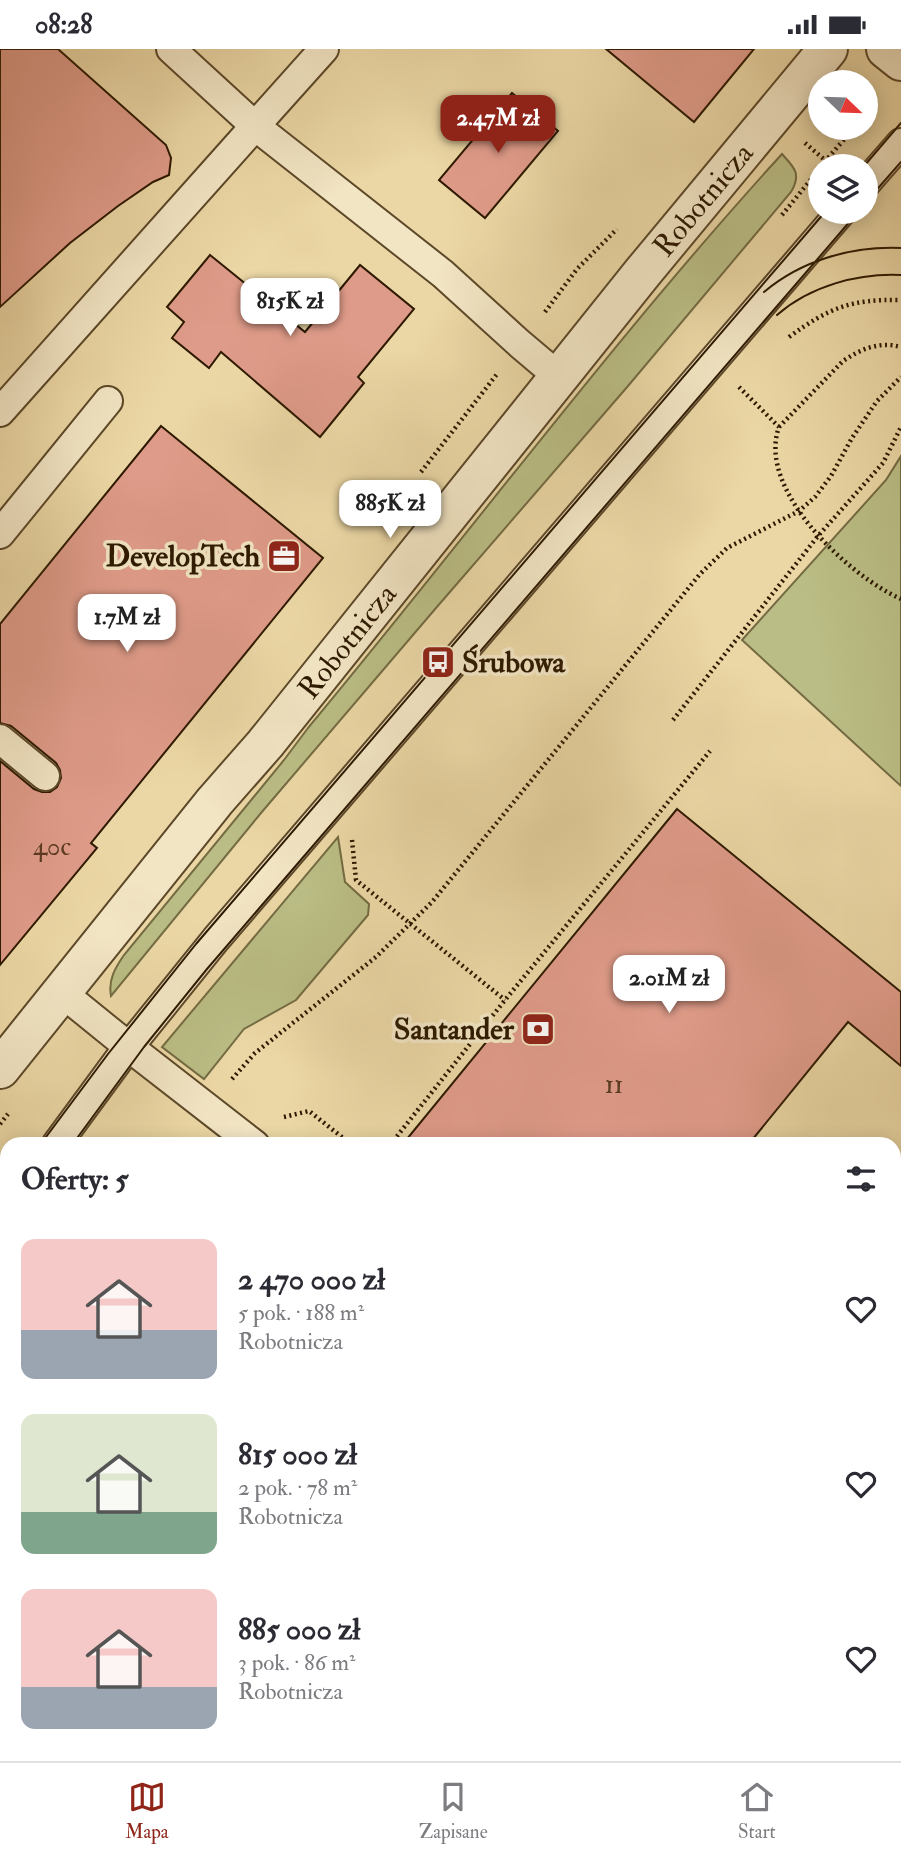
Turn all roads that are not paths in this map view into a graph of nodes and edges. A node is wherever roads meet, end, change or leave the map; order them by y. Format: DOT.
graph roads {
  1 [pos="171,49"];
  2 [pos="324,49"];
  3 [pos="828,49"];
  4 [pos="886,49"];
  5 [pos="901,61"];
  6 [pos="255,126"];
  7 [pos="901,143"];
  8 [pos="878,169"];
  9 [pos="831,224"];
  10 [pos="559,377"];
  11 [pos="108,401"];
  12 [pos="0,412"];
  13 [pos="0,534"];
  14 [pos="0,739"];
  15 [pos="45,776"];
  16 [pos="61,992"];
  17 [pos="129,1047"];
  18 [pos="0,1069"];
  19 [pos="62,1137"];
  20 [pos="245,1137"];
  1 -- 6 [label="lane"];
  2 -- 6 [label="lane"];
  3 -- 10 [label="street, Robotnicza"];
  4 -- 5 [label="street"];
  6 -- 10 [label="lane"];
  6 -- 12 [label="lane"];
  7 -- 8 [label="lane"];
  9 -- 17 [label="lane"];
  10 -- 16 [label="street, Robotnicza"];
  11 -- 13 [label="lane"];
  14 -- 15 [label="lane"];
  16 -- 17 [label="lane"];
  16 -- 18 [label="street, Robotnicza"];
  17 -- 19 [label="lane"];
  17 -- 20 [label="lane"];
}
